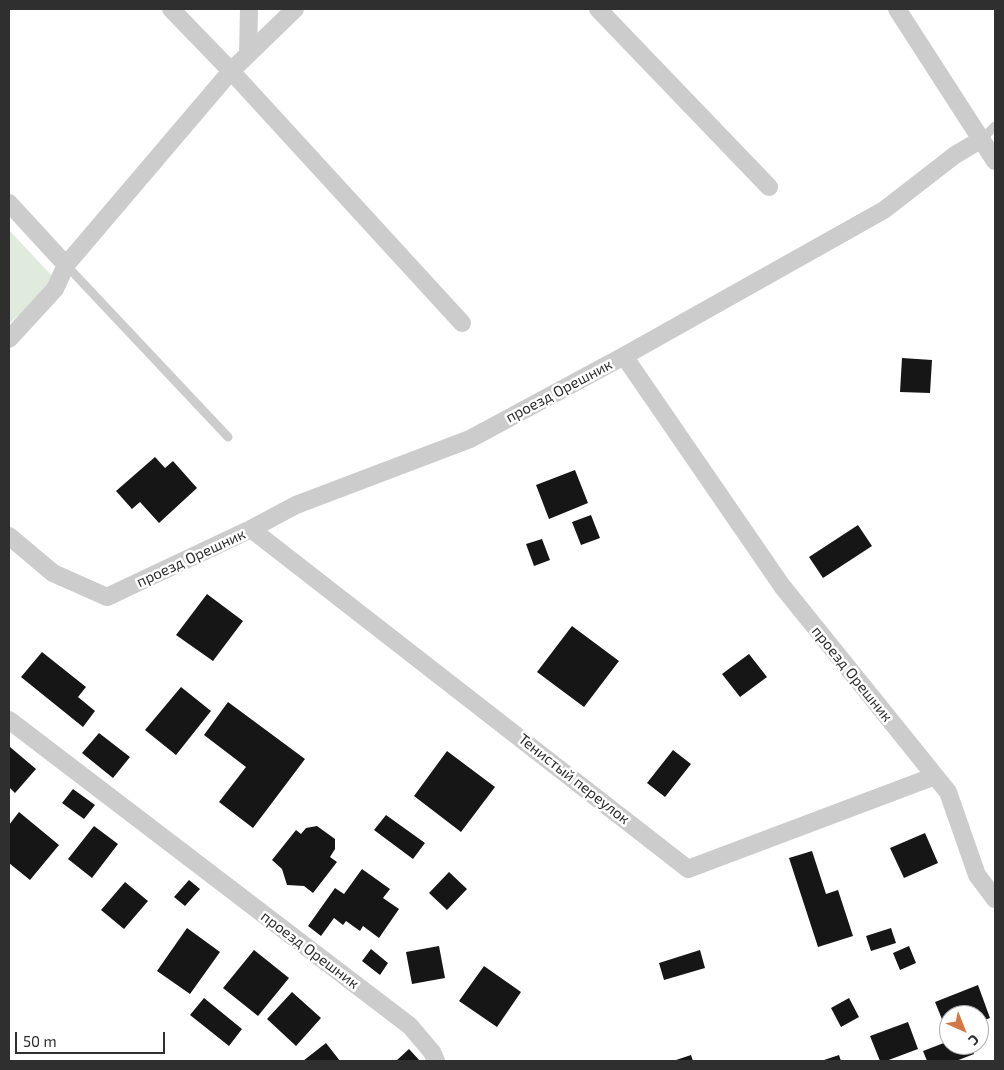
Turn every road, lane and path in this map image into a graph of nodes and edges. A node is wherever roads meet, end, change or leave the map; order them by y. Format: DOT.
graph roads {
  1 [pos="171,9"];
  2 [pos="249,9"];
  3 [pos="295,9"];
  4 [pos="598,9"];
  5 [pos="897,9"];
  6 [pos="248,54"];
  7 [pos="231,71"];
  8 [pos="995,126"];
  9 [pos="982,139"];
  10 [pos="995,161"];
  11 [pos="769,187"];
  12 [pos="9,203"];
  13 [pos="66,265"];
  14 [pos="462,323"];
  15 [pos="9,339"];
  16 [pos="624,356"];
  17 [pos="228,436"];
  18 [pos="250,529"];
  19 [pos="9,536"];
  20 [pos="9,720"];
  21 [pos="935,776"];
  22 [pos="995,898"];
  23 [pos="436,1061"];
  1 -- 7 [label="street"];
  2 -- 6 [label="street"];
  3 -- 6 [label="street"];
  4 -- 11 [label="street"];
  5 -- 9 [label="street"];
  6 -- 7 [label="street"];
  7 -- 13 [label="street"];
  7 -- 14 [label="street"];
  8 -- 9 [label="lane"];
  9 -- 10 [label="street"];
  9 -- 16 [label="street"];
  12 -- 13 [label="street"];
  13 -- 15 [label="street"];
  13 -- 17 [label="lane"];
  16 -- 18 [label="street, проезд Орешник"];
  16 -- 21 [label="street, проезд Орешник"];
  18 -- 19 [label="street, проезд Орешник"];
  18 -- 21 [label="street, Тенистый переулок"];
  20 -- 23 [label="street, проезд Орешник"];
  21 -- 22 [label="street, проезд Орешник"];
}
